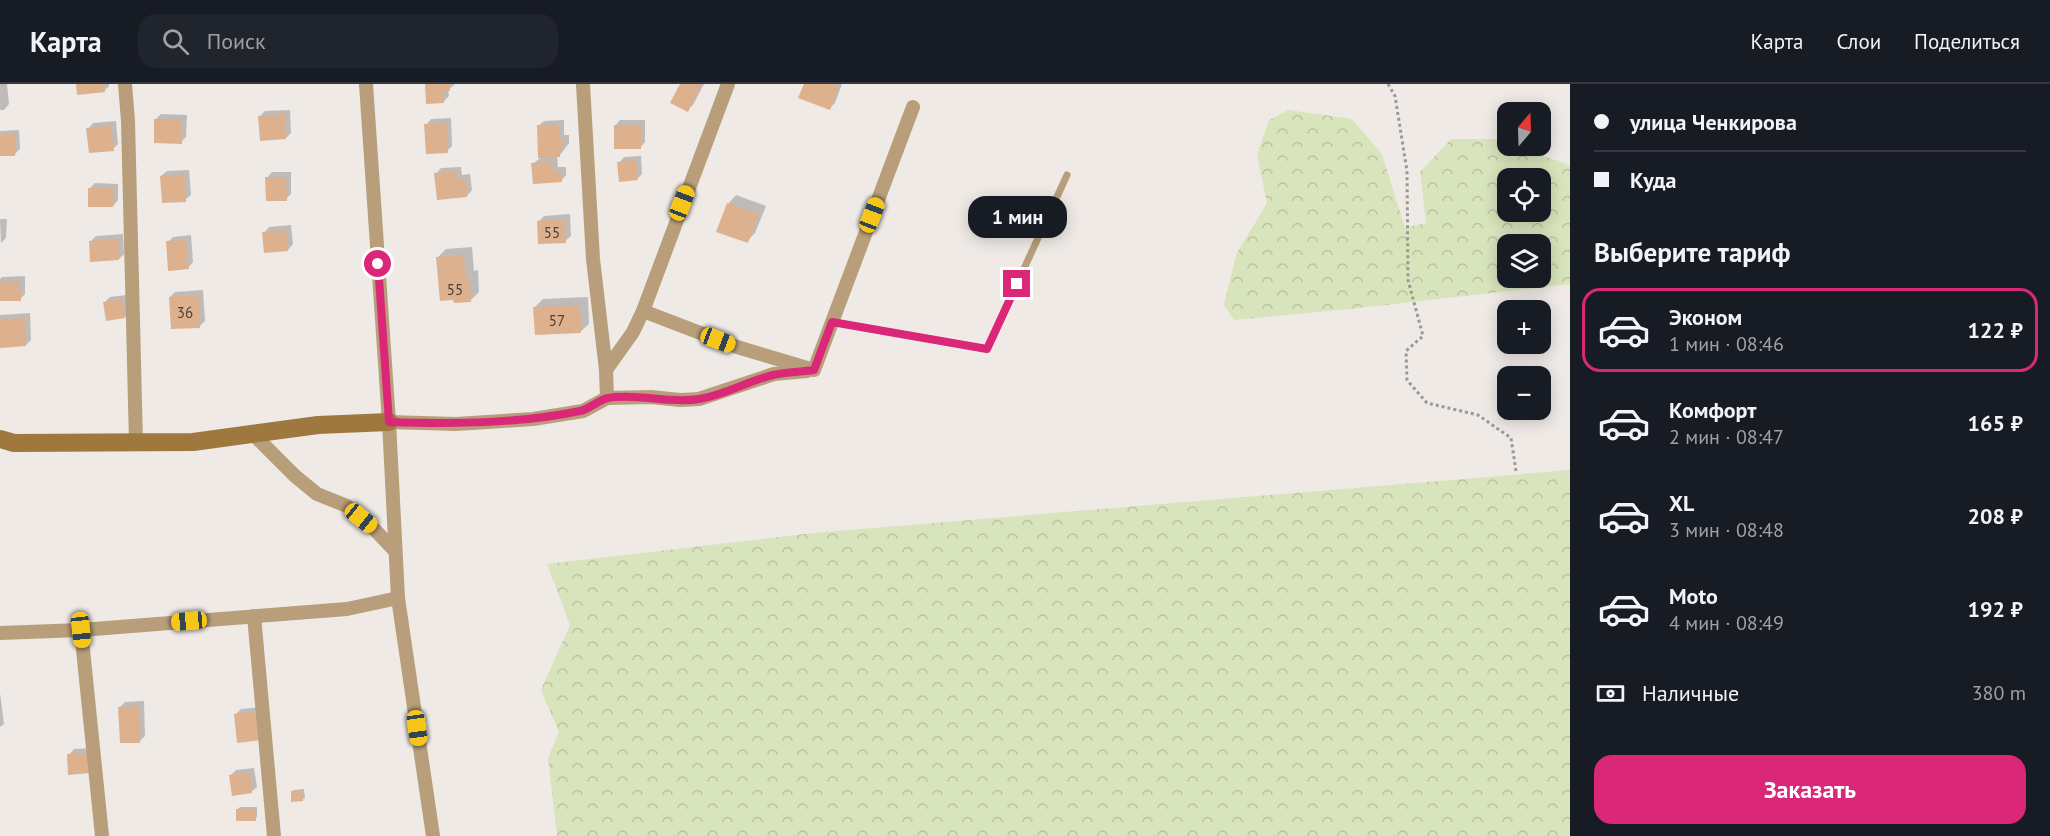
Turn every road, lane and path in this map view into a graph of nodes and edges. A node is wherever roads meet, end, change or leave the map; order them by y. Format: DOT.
graph roads {
  1 [pos="125,84"];
  2 [pos="366,84"];
  3 [pos="583,84"];
  4 [pos="728,84"];
  5 [pos="1388,84"];
  6 [pos="913,107"];
  7 [pos="1067,175"];
  8 [pos="643,311"];
  9 [pos="832,322"];
  10 [pos="606,370"];
  11 [pos="814,370"];
  12 [pos="607,398"];
  13 [pos="389,422"];
  14 [pos="253,434"];
  15 [pos="0,440"];
  16 [pos="136,442"];
  17 [pos="1516,471"];
  18 [pos="395,551"];
  19 [pos="398,598"];
  20 [pos="254,616"];
  21 [pos="81,630"];
  22 [pos="0,633"];
  23 [pos="102,836"];
  24 [pos="274,836"];
  25 [pos="433,836"];
  1 -- 16 [label="street"];
  2 -- 13 [label="street"];
  3 -- 10 [label="street"];
  4 -- 8 [label="street"];
  5 -- 17 [label="path"];
  6 -- 9 [label="street"];
  7 -- 9 [label="lane"];
  8 -- 10 [label="street"];
  8 -- 11 [label="street"];
  9 -- 11 [label="street"];
  10 -- 12 [label="street"];
  11 -- 12 [label="street"];
  12 -- 13 [label="street"];
  13 -- 14 [label="street"];
  13 -- 18 [label="street"];
  14 -- 16 [label="street"];
  14 -- 18 [label="street"];
  15 -- 16 [label="street"];
  18 -- 19 [label="street"];
  19 -- 20 [label="street"];
  19 -- 25 [label="street"];
  20 -- 21 [label="street"];
  20 -- 24 [label="street"];
  21 -- 22 [label="street"];
  21 -- 23 [label="street"];
}
